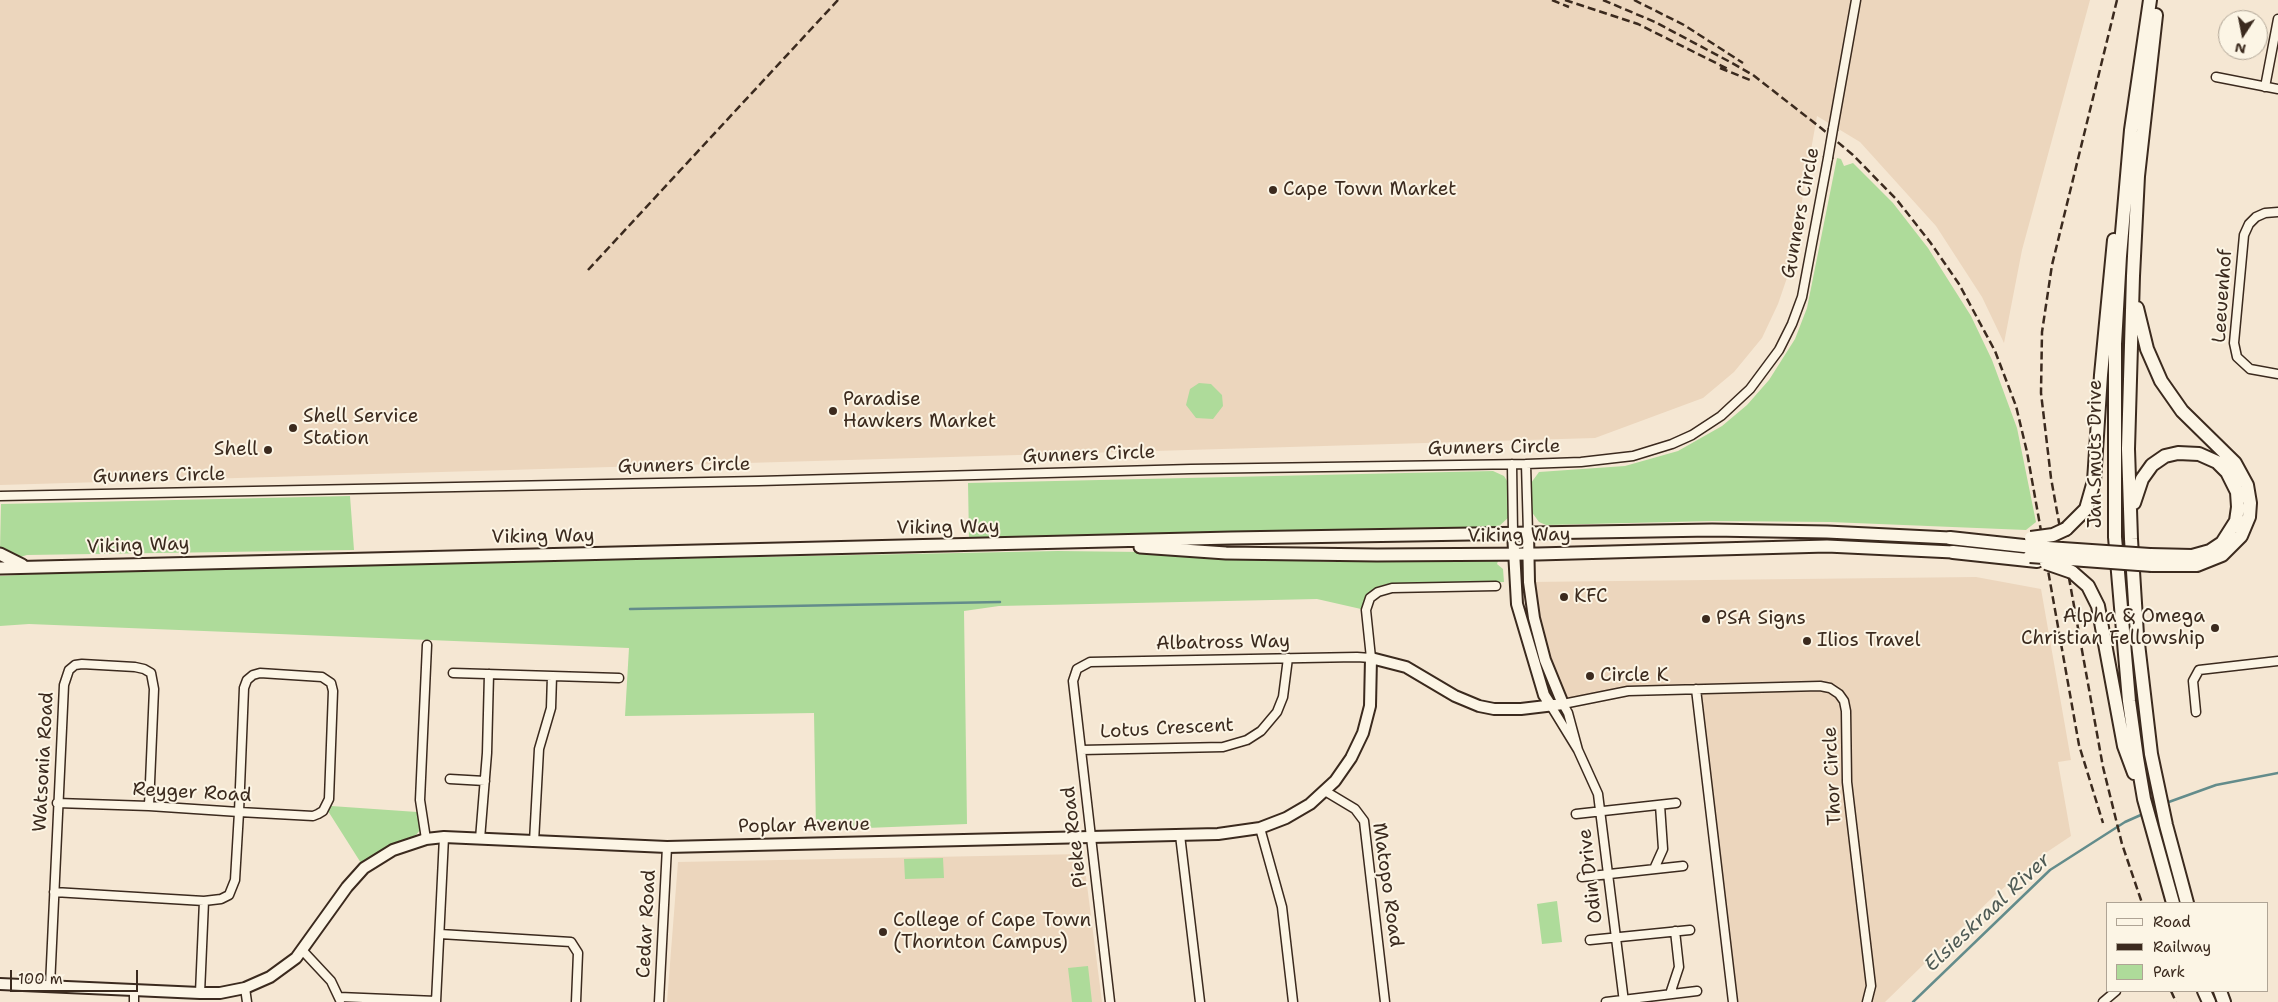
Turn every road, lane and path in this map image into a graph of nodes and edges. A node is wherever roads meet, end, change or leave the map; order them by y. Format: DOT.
graph roads {
  1 [pos="1856,0"];
  2 [pos="2150,0"];
  3 [pos="2157,0"];
  4 [pos="2278,19"];
  5 [pos="2216,77"];
  6 [pos="2265,87"];
  7 [pos="2278,89"];
  8 [pos="2126,178"];
  9 [pos="2278,212"];
  10 [pos="2133,276"];
  11 [pos="2278,374"];
  12 [pos="1512,464"];
  13 [pos="1526,464"];
  14 [pos="20,495"];
  15 [pos="0,496"];
  16 [pos="0,501"];
  17 [pos="1513,533"];
  18 [pos="1528,533"];
  19 [pos="1950,538"];
  20 [pos="2131,539"];
  21 [pos="1086,543"];
  22 [pos="2033,551"];
  23 [pos="1953,552"];
  24 [pos="0,554"];
  25 [pos="1513,554"];
  26 [pos="1528,554"];
  27 [pos="2151,560"];
  28 [pos="25,567"];
  29 [pos="0,568"];
  30 [pos="1496,586"];
  31 [pos="427,645"];
  32 [pos="1288,658"];
  33 [pos="1371,658"];
  34 [pos="2278,661"];
  35 [pos="1077,669"];
  36 [pos="453,673"];
  37 [pos="489,674"];
  38 [pos="552,676"];
  39 [pos="619,678"];
  40 [pos="1696,689"];
  41 [pos="1563,704"];
  42 [pos="1551,706"];
  43 [pos="2196,712"];
  44 [pos="1081,750"];
  45 [pos="1578,750"];
  46 [pos="450,779"];
  47 [pos="485,781"];
  48 [pos="1325,791"];
  49 [pos="2144,795"];
  50 [pos="58,803"];
  51 [pos="1676,803"];
  52 [pos="1660,805"];
  53 [pos="149,806"];
  54 [pos="239,812"];
  55 [pos="1602,812"];
  56 [pos="1576,814"];
  57 [pos="1260,828"];
  58 [pos="1180,835"];
  59 [pos="444,837"];
  60 [pos="1091,837"];
  61 [pos="426,839"];
  62 [pos="480,839"];
  63 [pos="534,842"];
  64 [pos="667,847"];
  65 [pos="1683,866"];
  66 [pos="1654,869"];
  67 [pos="1609,874"];
  68 [pos="1582,877"];
  69 [pos="54,892"];
  70 [pos="204,901"];
  71 [pos="2173,902"];
  72 [pos="2187,902"];
  73 [pos="1690,930"];
  74 [pos="1675,931"];
  75 [pos="440,934"];
  76 [pos="1616,938"];
  77 [pos="1590,940"];
  78 [pos="303,951"];
  79 [pos="0,984"];
  80 [pos="50,986"];
  81 [pos="245,988"];
  82 [pos="134,990"];
  83 [pos="1697,991"];
  84 [pos="2115,992"];
  85 [pos="200,994"];
  86 [pos="1670,994"];
  87 [pos="340,1000"];
  88 [pos="1624,1001"];
  89 [pos="134,1002"];
  90 [pos="247,1002"];
  91 [pos="436,1002"];
  92 [pos="576,1002"];
  93 [pos="659,1002"];
  94 [pos="1110,1002"];
  95 [pos="1200,1002"];
  96 [pos="1293,1002"];
  97 [pos="1385,1002"];
  98 [pos="1606,1002"];
  99 [pos="1733,1002"];
  100 [pos="1867,1002"];
  101 [pos="2103,1002"];
  1 -- 13 [label="street, Gunners Circle, bridge"];
  2 -- 8 [label="main road, Jan Smuts Drive"];
  3 -- 10 [label="main road, Jan Smuts Drive"];
  4 -- 6 [label="street"];
  5 -- 6 [label="street"];
  6 -- 7 [label="street"];
  8 -- 22 [label="main road, bridge"];
  8 -- 49 [label="main road, Jan Smuts Drive"];
  9 -- 11 [label="street, Leeuenhof"];
  10 -- 20 [label="main road, Jan Smuts Drive"];
  10 -- 27 [label="main road"];
  12 -- 13 [label="street, Gunners Circle"];
  12 -- 14 [label="street, Gunners Circle"];
  12 -- 17 [label="street, Odin Drive"];
  13 -- 18 [label="street, Odin Drive"];
  14 -- 15 [label="street, Gunners Circle"];
  14 -- 16 [label="street"];
  17 -- 18 [label="main road, Viking Way"];
  17 -- 21 [label="main road, Viking Way"];
  17 -- 25 [label="street, Odin Drive"];
  18 -- 19 [label="main road, Viking Way"];
  18 -- 26 [label="street, Odin Drive"];
  19 -- 22 [label="main road"];
  20 -- 27 [label="main road"];
  20 -- 72 [label="main road, Jan Smuts Drive"];
  21 -- 25 [label="main road, Viking Way"];
  21 -- 28 [label="main road, Viking Way"];
  22 -- 23 [label="main road"];
  22 -- 27 [label="main road, bridge"];
  22 -- 49 [label="main road, bridge"];
  23 -- 26 [label="main road, Viking Way"];
  24 -- 28 [label="main road"];
  25 -- 26 [label="main road, Viking Way"];
  25 -- 42 [label="street, Odin Drive"];
  26 -- 41 [label="street, Odin Drive"];
  28 -- 29 [label="main road, Viking Way"];
  30 -- 33 [label="street, Poplar Avenue"];
  31 -- 61 [label="street"];
  32 -- 33 [label="street, Albatross Way"];
  32 -- 35 [label="street, Albatross Way"];
  32 -- 44 [label="street, Lotus Crescent"];
  33 -- 42 [label="street"];
  33 -- 48 [label="street, Poplar Avenue"];
  34 -- 43 [label="street"];
  35 -- 44 [label="street, Pieke Road"];
  36 -- 37 [label="street"];
  37 -- 38 [label="street"];
  37 -- 47 [label="street"];
  38 -- 39 [label="street"];
  38 -- 63 [label="street"];
  40 -- 41 [label="street, Thor Circle"];
  40 -- 99 [label="street"];
  40 -- 100 [label="street, Thor Circle"];
  41 -- 42 [label="street"];
  41 -- 45 [label="street, Odin Drive"];
  42 -- 45 [label="street, Odin Drive"];
  44 -- 60 [label="street, Pieke Road"];
  45 -- 55 [label="street, Odin Drive"];
  46 -- 47 [label="street"];
  47 -- 62 [label="street"];
  48 -- 57 [label="street, Poplar Avenue"];
  48 -- 97 [label="street, Matopo Road"];
  49 -- 71 [label="main road, Jan Smuts Drive"];
  50 -- 53 [label="street, Reyger Road"];
  50 -- 53 [label="street, Watsonia Road"];
  50 -- 69 [label="street, Watsonia Road"];
  51 -- 52 [label="street"];
  52 -- 55 [label="street"];
  52 -- 66 [label="street"];
  53 -- 54 [label="street, Reyger Road"];
  54 -- 54 [label="street, Reyger Road"];
  54 -- 70 [label="street"];
  55 -- 56 [label="street"];
  55 -- 67 [label="street, Odin Drive"];
  57 -- 58 [label="street, Poplar Avenue"];
  57 -- 96 [label="street"];
  58 -- 60 [label="street, Poplar Avenue"];
  58 -- 95 [label="street"];
  59 -- 61 [label="street, Poplar Avenue"];
  59 -- 62 [label="street, Poplar Avenue"];
  59 -- 75 [label="street"];
  60 -- 64 [label="street, Poplar Avenue"];
  60 -- 94 [label="street, Pieke Road"];
  61 -- 78 [label="street, Poplar Avenue"];
  62 -- 63 [label="street, Poplar Avenue"];
  63 -- 64 [label="street, Poplar Avenue"];
  64 -- 93 [label="street, Cedar Road"];
  65 -- 66 [label="street"];
  66 -- 67 [label="street"];
  67 -- 68 [label="street"];
  67 -- 76 [label="street, Odin Drive"];
  69 -- 70 [label="street"];
  69 -- 80 [label="street, Watsonia Road"];
  70 -- 85 [label="street"];
  73 -- 74 [label="street"];
  74 -- 76 [label="street"];
  74 -- 86 [label="street"];
  75 -- 91 [label="street"];
  75 -- 92 [label="street"];
  76 -- 77 [label="street"];
  76 -- 88 [label="street, Odin Drive"];
  78 -- 81 [label="street, Poplar Avenue"];
  78 -- 87 [label="street"];
  79 -- 80 [label="street, Poplar Avenue"];
  80 -- 82 [label="street, Poplar Avenue"];
  81 -- 85 [label="street, Poplar Avenue"];
  81 -- 90 [label="street"];
  82 -- 85 [label="street, Poplar Avenue"];
  82 -- 89 [label="street"];
  83 -- 86 [label="street"];
  84 -- 101 [label="street"];
  86 -- 88 [label="street"];
  87 -- 91 [label="street"];
  88 -- 98 [label="street"];
}
